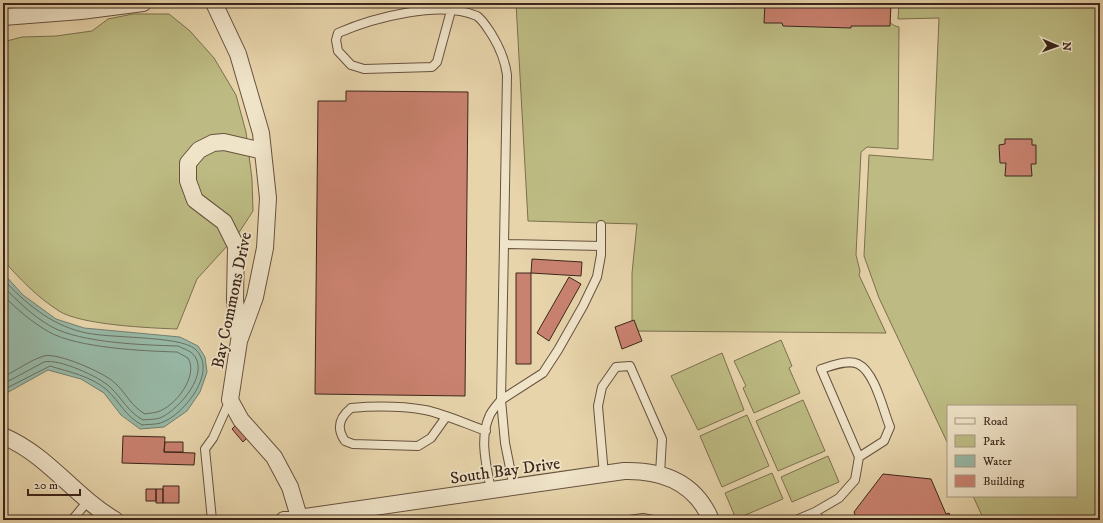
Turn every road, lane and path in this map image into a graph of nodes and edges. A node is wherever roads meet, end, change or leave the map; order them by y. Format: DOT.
graph roads {
  1 [pos="143,3"];
  2 [pos="214,3"];
  3 [pos="452,7"];
  4 [pos="3,17"];
  5 [pos="263,151"];
  6 [pos="601,225"];
  7 [pos="504,244"];
  8 [pos="601,246"];
  9 [pos="239,341"];
  10 [pos="230,400"];
  11 [pos="501,400"];
  12 [pos="446,417"];
  13 [pos="486,431"];
  14 [pos="3,436"];
  15 [pos="859,457"];
  16 [pos="660,474"];
  17 [pos="604,475"];
  18 [pos="514,488"];
  19 [pos="491,491"];
  20 [pos="88,501"];
  21 [pos="815,512"];
  22 [pos="294,519"];
  23 [pos="72,520"];
  24 [pos="116,520"];
  25 [pos="212,520"];
  26 [pos="629,520"];
  27 [pos="653,520"];
  28 [pos="711,520"];
  29 [pos="796,520"];
  30 [pos="820,520"];
  1 -- 4 [label="street"];
  2 -- 5 [label="street, Bay Commons Drive"];
  3 -- 3 [label="lane"];
  3 -- 7 [label="lane"];
  5 -- 9 [label="street, Bay Commons Drive"];
  5 -- 9 [label="street"];
  6 -- 8 [label="lane"];
  7 -- 8 [label="lane"];
  7 -- 11 [label="lane"];
  8 -- 11 [label="lane"];
  9 -- 10 [label="street, Bay Commons Drive"];
  10 -- 22 [label="street"];
  10 -- 25 [label="lane"];
  11 -- 13 [label="lane"];
  11 -- 18 [label="lane"];
  12 -- 12 [label="lane"];
  12 -- 13 [label="lane"];
  13 -- 19 [label="lane"];
  14 -- 20 [label="street"];
  15 -- 15 [label="lane"];
  15 -- 21 [label="lane"];
  16 -- 17 [label="street, South Bay Drive"];
  16 -- 17 [label="lane"];
  16 -- 28 [label="street, South Bay Drive"];
  17 -- 18 [label="street, South Bay Drive"];
  18 -- 19 [label="street, South Bay Drive"];
  19 -- 22 [label="street, South Bay Drive"];
  20 -- 23 [label="lane"];
  20 -- 24 [label="street"];
  21 -- 29 [label="lane"];
  21 -- 30 [label="lane"];
  26 -- 27 [label="lane"];
}
